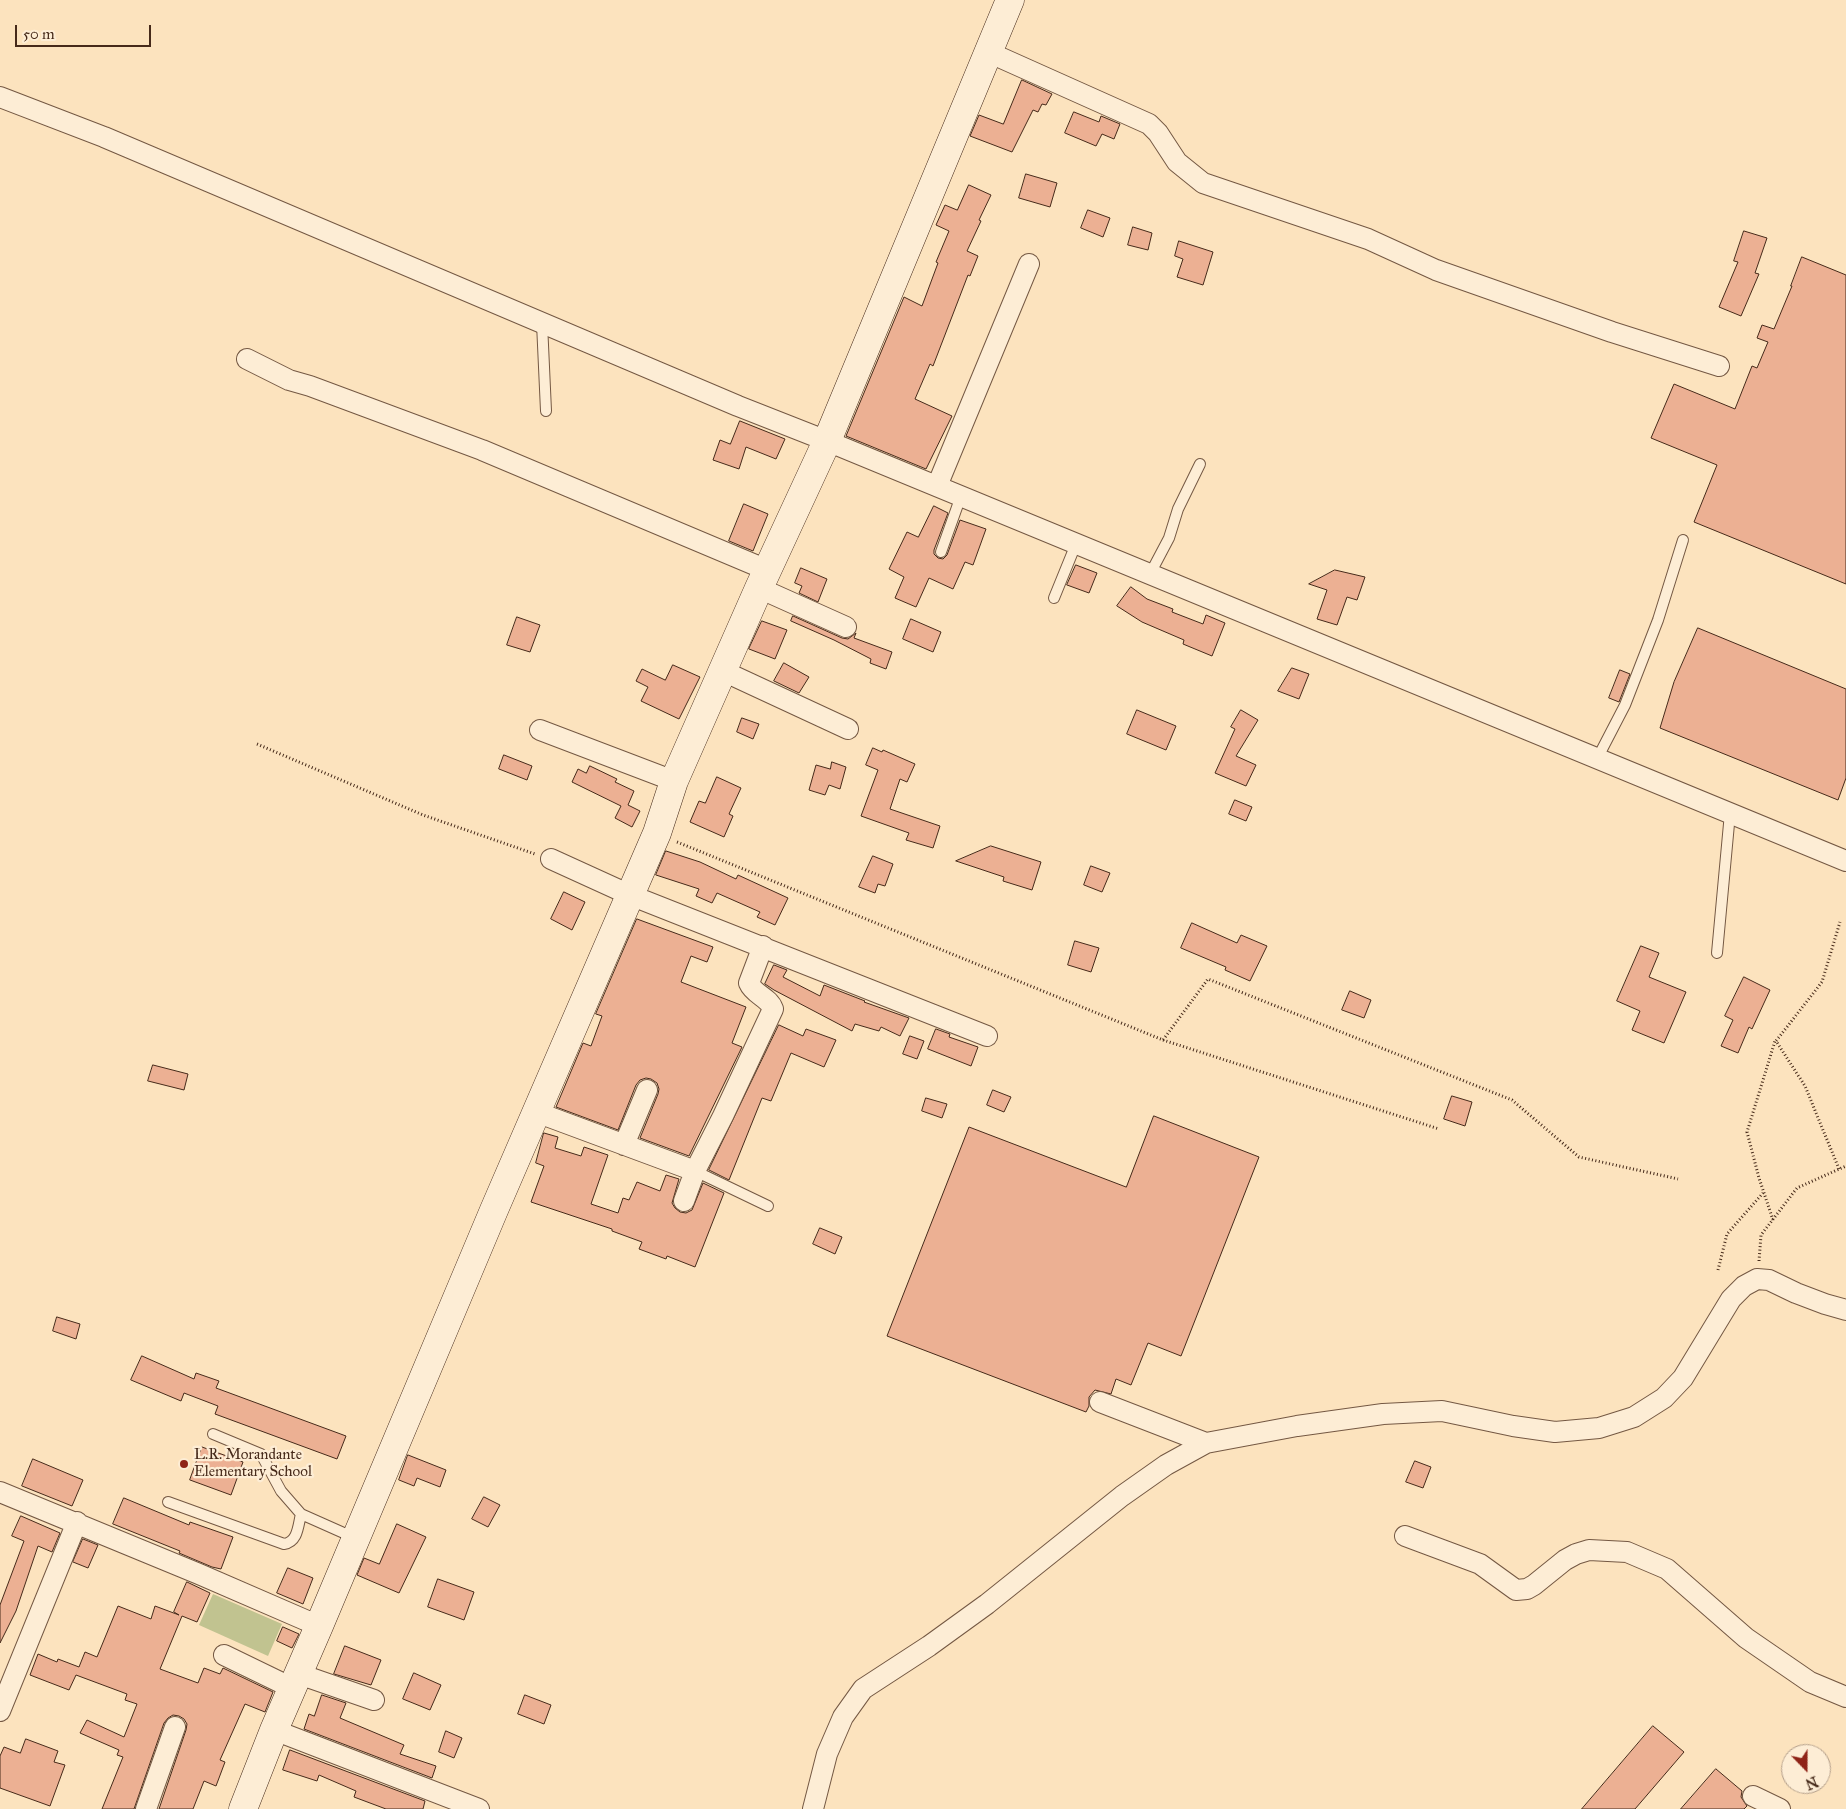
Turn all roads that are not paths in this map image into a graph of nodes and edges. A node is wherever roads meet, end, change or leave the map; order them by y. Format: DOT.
graph roads {
  1 [pos="1010,0"];
  2 [pos="988,52"];
  3 [pos="0,97"];
  4 [pos="1028,264"];
  5 [pos="542,323"];
  6 [pos="247,359"];
  7 [pos="1719,366"];
  8 [pos="546,411"];
  9 [pos="827,440"];
  10 [pos="1200,464"];
  11 [pos="936,486"];
  12 [pos="961,496"];
  13 [pos="1682,540"];
  14 [pos="1076,544"];
  15 [pos="940,552"];
  16 [pos="1150,574"];
  17 [pos="763,579"];
  18 [pos="1054,598"];
  19 [pos="846,627"];
  20 [pos="723,671"];
  21 [pos="848,729"];
  22 [pos="540,730"];
  23 [pos="1597,759"];
  24 [pos="674,781"];
  25 [pos="1730,813"];
  26 [pos="551,859"];
  27 [pos="1846,861"];
  28 [pos="630,894"];
  29 [pos="763,946"];
  30 [pos="1717,954"];
  31 [pos="987,1036"];
  32 [pos="646,1090"];
  33 [pos="536,1112"];
  34 [pos="624,1145"];
  35 [pos="695,1172"];
  36 [pos="684,1201"];
  37 [pos="768,1206"];
  38 [pos="1846,1310"];
  39 [pos="1100,1402"];
  40 [pos="213,1434"];
  41 [pos="1206,1443"];
  42 [pos="0,1492"];
  43 [pos="168,1502"];
  44 [pos="301,1514"];
  45 [pos="77,1522"];
  46 [pos="1405,1536"];
  47 [pos="356,1538"];
  48 [pos="319,1626"];
  49 [pos="224,1655"];
  50 [pos="295,1681"];
  51 [pos="5,1684"];
  52 [pos="1846,1697"];
  53 [pos="374,1700"];
  54 [pos="0,1711"];
  55 [pos="175,1727"];
  56 [pos="274,1730"];
  57 [pos="1753,1796"];
  58 [pos="146,1809"];
  59 [pos="244,1809"];
  60 [pos="479,1809"];
  61 [pos="813,1809"];
  62 [pos="1780,1809"];
  1 -- 2 [label="street"];
  2 -- 7 [label="street"];
  2 -- 9 [label="street"];
  3 -- 5 [label="street"];
  4 -- 11 [label="street"];
  5 -- 8 [label="lane"];
  5 -- 9 [label="street"];
  6 -- 17 [label="street"];
  9 -- 11 [label="street"];
  9 -- 17 [label="street"];
  10 -- 16 [label="lane"];
  11 -- 12 [label="street"];
  12 -- 14 [label="street"];
  12 -- 15 [label="lane"];
  13 -- 23 [label="lane"];
  14 -- 16 [label="street"];
  14 -- 18 [label="lane"];
  16 -- 23 [label="street"];
  17 -- 19 [label="street"];
  17 -- 20 [label="street"];
  20 -- 21 [label="street"];
  20 -- 24 [label="street"];
  22 -- 24 [label="street"];
  23 -- 25 [label="street"];
  24 -- 28 [label="street"];
  25 -- 27 [label="street"];
  25 -- 30 [label="lane"];
  26 -- 28 [label="street"];
  28 -- 29 [label="street"];
  28 -- 33 [label="street"];
  29 -- 31 [label="street"];
  29 -- 35 [label="street"];
  32 -- 34 [label="street"];
  33 -- 34 [label="street"];
  33 -- 47 [label="street"];
  34 -- 35 [label="street"];
  35 -- 36 [label="street"];
  35 -- 37 [label="lane"];
  38 -- 41 [label="street"];
  39 -- 41 [label="street"];
  40 -- 44 [label="lane"];
  41 -- 61 [label="street"];
  42 -- 45 [label="street"];
  43 -- 44 [label="lane"];
  44 -- 47 [label="lane"];
  45 -- 48 [label="street"];
  45 -- 51 [label="street"];
  46 -- 52 [label="street"];
  47 -- 48 [label="street"];
  48 -- 50 [label="street"];
  49 -- 50 [label="street"];
  50 -- 53 [label="street"];
  50 -- 56 [label="street"];
  51 -- 54 [label="street"];
  55 -- 58 [label="street"];
  56 -- 59 [label="street"];
  56 -- 60 [label="street"];
  57 -- 62 [label="street"];
}
